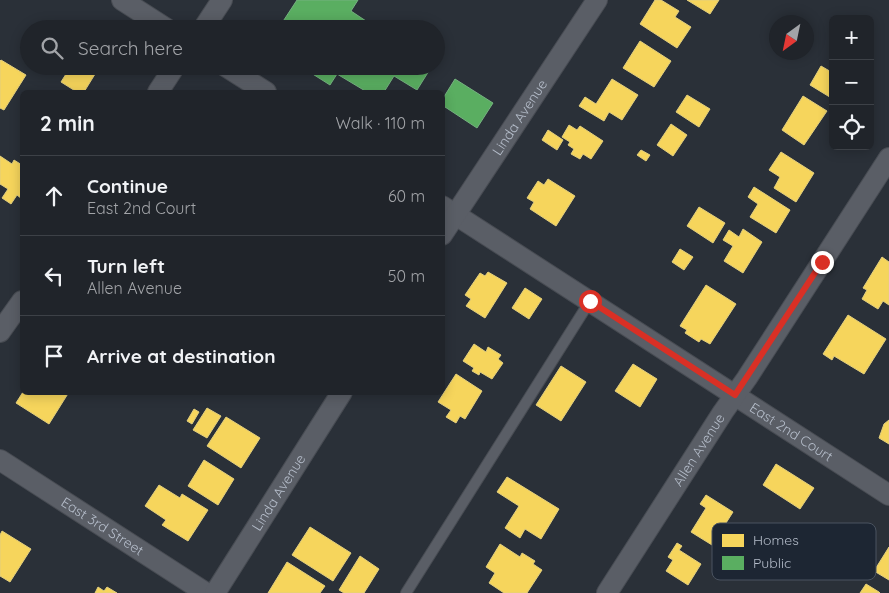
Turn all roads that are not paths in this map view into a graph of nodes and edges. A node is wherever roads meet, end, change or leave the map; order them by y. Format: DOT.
graph roads {
  1 [pos="122,0"];
  2 [pos="222,0"];
  3 [pos="597,0"];
  4 [pos="153,20"];
  5 [pos="209,20"];
  6 [pos="169,75"];
  7 [pos="239,75"];
  8 [pos="159,90"];
  9 [pos="263,90"];
  10 [pos="889,158"];
  11 [pos="449,210"];
  12 [pos="445,224"];
  13 [pos="590,301"];
  14 [pos="20,304"];
  15 [pos="0,332"];
  16 [pos="340,395"];
  17 [pos="735,395"];
  18 [pos="0,460"];
  19 [pos="889,495"];
  20 [pos="206,593"];
  21 [pos="215,593"];
  22 [pos="406,593"];
  23 [pos="608,593"];
  1 -- 4 [label="street"];
  2 -- 5 [label="street"];
  3 -- 11 [label="street, Linda Avenue"];
  6 -- 8 [label="street"];
  7 -- 9 [label="street"];
  10 -- 17 [label="street, Allen Avenue"];
  11 -- 12 [label="street, Linda Avenue"];
  11 -- 13 [label="street, East 2nd Court"];
  13 -- 17 [label="street, East 2nd Court"];
  13 -- 22 [label="lane"];
  14 -- 15 [label="street"];
  16 -- 21 [label="street, Linda Avenue"];
  17 -- 19 [label="street, East 2nd Court"];
  17 -- 23 [label="street, Allen Avenue"];
  18 -- 20 [label="street, East 3rd Street"];
}
